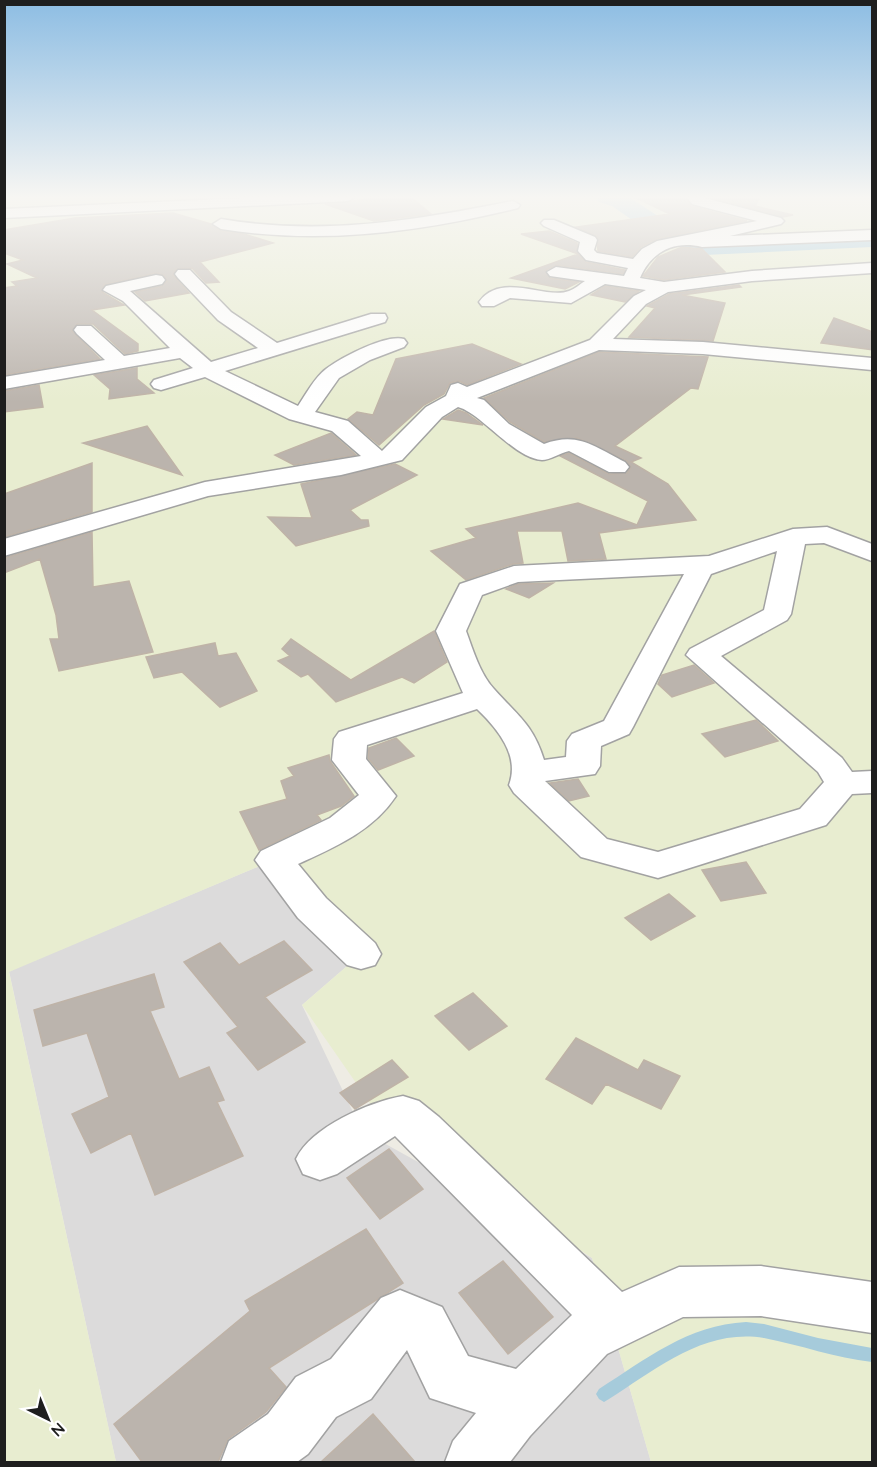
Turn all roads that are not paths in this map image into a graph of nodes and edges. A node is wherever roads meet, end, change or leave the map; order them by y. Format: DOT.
graph roads {
  1 [pos="636,265"];
  2 [pos="873,268"];
  3 [pos="556,272"];
  4 [pos="184,274"];
  5 [pos="602,278"];
  6 [pos="156,280"];
  7 [pos="630,281"];
  8 [pos="664,287"];
  9 [pos="488,302"];
  10 [pos="378,318"];
  11 [pos="84,330"];
  12 [pos="397,343"];
  13 [pos="597,344"];
  14 [pos="274,349"];
  15 [pos="184,351"];
  16 [pos="120,363"];
  17 [pos="873,364"];
  18 [pos="209,370"];
  19 [pos="4,383"];
  20 [pos="161,384"];
  21 [pos="456,399"];
  22 [pos="302,415"];
  23 [pos="542,453"];
  24 [pos="378,460"];
  25 [pos="617,467"];
  26 [pos="583,474"];
  27 [pos="793,537"];
  28 [pos="4,548"];
  29 [pos="873,553"];
  30 [pos="712,564"];
  31 [pos="483,697"];
  32 [pos="531,772"];
  33 [pos="857,783"];
  34 [pos="361,954"];
  35 [pos="320,1159"];
  36 [pos="873,1308"];
  37 [pos="616,1322"];
  38 [pos="525,1400"];
  39 [pos="250,1462"];
  40 [pos="474,1462"];
  1 -- 7 [label="street"];
  2 -- 8 [label="street"];
  3 -- 5 [label="street"];
  4 -- 14 [label="street"];
  5 -- 7 [label="street"];
  5 -- 9 [label="street"];
  6 -- 15 [label="street"];
  7 -- 8 [label="street"];
  8 -- 13 [label="street"];
  10 -- 14 [label="street"];
  11 -- 16 [label="street"];
  12 -- 22 [label="street"];
  13 -- 17 [label="street"];
  13 -- 21 [label="street"];
  14 -- 18 [label="street"];
  15 -- 16 [label="street"];
  15 -- 18 [label="street"];
  16 -- 19 [label="street"];
  18 -- 20 [label="street"];
  18 -- 22 [label="street"];
  21 -- 23 [label="street"];
  21 -- 24 [label="street"];
  22 -- 24 [label="street"];
  23 -- 25 [label="street"];
  23 -- 26 [label="street"];
  24 -- 28 [label="street"];
  27 -- 29 [label="street"];
  27 -- 30 [label="street"];
  27 -- 33 [label="street"];
  30 -- 31 [label="street"];
  30 -- 32 [label="street"];
  31 -- 32 [label="street"];
  31 -- 34 [label="street"];
  32 -- 33 [label="street"];
  35 -- 37 [label="street"];
  36 -- 37 [label="street"];
  37 -- 38 [label="street"];
  38 -- 39 [label="street"];
  38 -- 40 [label="street"];
}
